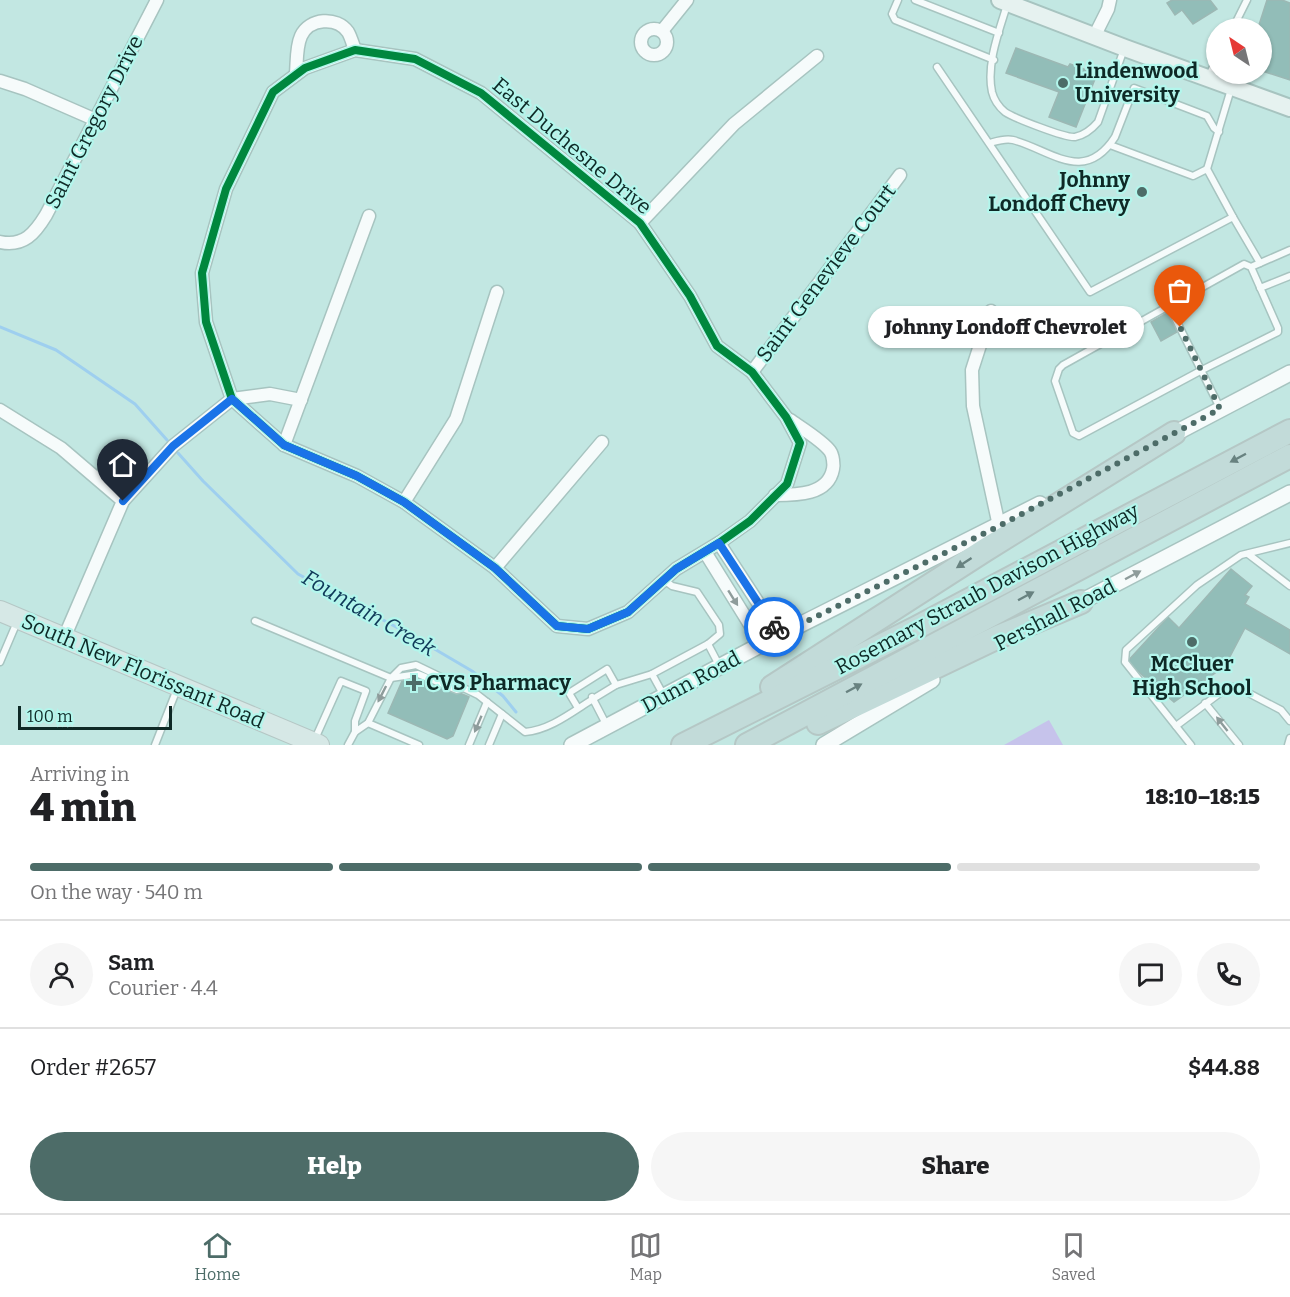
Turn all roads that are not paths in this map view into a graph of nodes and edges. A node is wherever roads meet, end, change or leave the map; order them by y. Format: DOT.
graph roads {
  1 [pos="157,0"];
  2 [pos="687,0"];
  3 [pos="898,0"];
  4 [pos="915,0"];
  5 [pos="1110,0"];
  6 [pos="1247,0"];
  7 [pos="1003,2"];
  8 [pos="1238,18"];
  9 [pos="662,31"];
  10 [pos="999,33"];
  11 [pos="1094,37"];
  12 [pos="1125,48"];
  13 [pos="355,50"];
  14 [pos="817,56"];
  15 [pos="994,60"];
  16 [pos="938,67"];
  17 [pos="297,74"];
  18 [pos="1206,79"];
  19 [pos="0,81"];
  20 [pos="1221,84"];
  21 [pos="1232,88"];
  22 [pos="1290,108"];
  23 [pos="96,120"];
  24 [pos="1219,132"];
  25 [pos="990,143"];
  26 [pos="1110,145"];
  27 [pos="1207,169"];
  28 [pos="900,175"];
  29 [pos="369,216"];
  30 [pos="1233,217"];
  31 [pos="640,224"];
  32 [pos="0,242"];
  33 [pos="1290,250"];
  34 [pos="1260,263"];
  35 [pos="1251,267"];
  36 [pos="1290,276"];
  37 [pos="1260,288"];
  38 [pos="497,292"];
  39 [pos="1169,306"];
  40 [pos="991,311"];
  41 [pos="1202,370"];
  42 [pos="753,372"];
  43 [pos="1290,373"];
  44 [pos="232,399"];
  45 [pos="301,400"];
  46 [pos="1220,409"];
  47 [pos="0,410"];
  48 [pos="786,417"];
  49 [pos="1290,431"];
  50 [pos="1174,433"];
  51 [pos="602,442"];
  52 [pos="284,445"];
  53 [pos="1290,456"];
  54 [pos="1290,493"];
  55 [pos="776,495"];
  56 [pos="123,501"];
  57 [pos="404,502"];
  58 [pos="999,526"];
  59 [pos="719,543"];
  60 [pos="1290,543"];
  61 [pos="705,552"];
  62 [pos="1248,554"];
  63 [pos="495,568"];
  64 [pos="664,580"];
  65 [pos="1290,586"];
  66 [pos="1081,602"];
  67 [pos="9,615"];
  68 [pos="255,621"];
  69 [pos="779,635"];
  70 [pos="64,638"];
  71 [pos="708,644"];
  72 [pos="762,644"];
  73 [pos="0,662"];
  74 [pos="719,666"];
  75 [pos="652,674"];
  76 [pos="390,678"];
  77 [pos="616,685"];
  78 [pos="178,686"];
  79 [pos="664,696"];
  80 [pos="592,697"];
  81 [pos="487,702"];
  82 [pos="1205,703"];
  83 [pos="578,708"];
  84 [pos="502,714"];
  85 [pos="1290,721"];
  86 [pos="368,723"];
  87 [pos="608,726"];
  88 [pos="1176,726"];
  89 [pos="355,732"];
  90 [pos="1290,738"];
  91 [pos="316,744"];
  92 [pos="155,745"];
  93 [pos="348,745"];
  94 [pos="418,745"];
  95 [pos="469,745"];
  96 [pos="489,745"];
  97 [pos="572,745"];
  98 [pos="682,745"];
  99 [pos="747,745"];
  100 [pos="774,745"];
  101 [pos="824,745"];
  102 [pos="1191,745"];
  103 [pos="1239,745"];
  104 [pos="1288,745"];
  1 -- 23 [label="street, Saint Gregory Drive"];
  2 -- 9 [label="street"];
  3 -- 15 [label="lane"];
  4 -- 10 [label="lane"];
  5 -- 11 [label="street"];
  6 -- 8 [label="lane"];
  7 -- 10 [label="lane"];
  7 -- 11 [label="main road"];
  10 -- 15 [label="lane"];
  11 -- 12 [label="main road"];
  12 -- 15 [label="lane"];
  12 -- 18 [label="main road"];
  13 -- 17 [label="street"];
  13 -- 17 [label="street"];
  13 -- 31 [label="street, East Duchesne Drive"];
  14 -- 31 [label="street"];
  16 -- 25 [label="lane"];
  17 -- 44 [label="street"];
  19 -- 23 [label="street"];
  20 -- 21 [label="main road"];
  21 -- 22 [label="main road"];
  21 -- 24 [label="lane"];
  23 -- 32 [label="street, Saint Gregory Drive"];
  24 -- 26 [label="lane"];
  24 -- 27 [label="lane"];
  25 -- 26 [label="lane"];
  25 -- 30 [label="lane"];
  26 -- 27 [label="lane"];
  27 -- 30 [label="lane"];
  28 -- 42 [label="street, Saint Genevieve Court"];
  29 -- 45 [label="street"];
  30 -- 34 [label="lane"];
  31 -- 42 [label="street, East Duchesne Drive"];
  33 -- 34 [label="lane"];
  34 -- 35 [label="lane"];
  35 -- 37 [label="lane"];
  35 -- 39 [label="lane"];
  36 -- 37 [label="lane"];
  37 -- 41 [label="lane"];
  38 -- 57 [label="street"];
  39 -- 41 [label="lane"];
  39 -- 41 [label="lane"];
  40 -- 58 [label="street"];
  41 -- 46 [label="lane"];
  42 -- 48 [label="street, East Duchesne Drive"];
  43 -- 46 [label="street, Dunn Road"];
  44 -- 45 [label="street"];
  44 -- 52 [label="street"];
  44 -- 56 [label="street"];
  45 -- 52 [label="street"];
  46 -- 50 [label="street, Dunn Road"];
  47 -- 56 [label="street"];
  48 -- 55 [label="street"];
  48 -- 55 [label="street"];
  49 -- 98 [label="highway, Rosemary Straub Davison Highway, one-way"];
  50 -- 58 [label="street, Dunn Road"];
  50 -- 98 [label="highway, one-way"];
  51 -- 63 [label="street"];
  52 -- 57 [label="street"];
  99 -- 53 [label="highway, Rosemary Straub Davison Highway, one-way"];
  66 -- 54 [label="street, Pershall Road, one-way"];
  55 -- 59 [label="street"];
  56 -- 70 [label="street"];
  57 -- 63 [label="street"];
  58 -- 69 [label="street, Dunn Road"];
  59 -- 61 [label="street"];
  59 -- 69 [label="street"];
  60 -- 62 [label="lane"];
  61 -- 64 [label="street"];
  61 -- 72 [label="street, one-way"];
  62 -- 65 [label="lane"];
  62 -- 88 [label="lane"];
  63 -- 64 [label="street"];
  64 -- 71 [label="lane"];
  66 -- 100 [label="highway"];
  66 -- 101 [label="street, Pershall Road"];
  67 -- 70 [label="main road, South New Florissant Road"];
  67 -- 73 [label="lane"];
  68 -- 76 [label="lane"];
  69 -- 72 [label="street, Dunn Road"];
  70 -- 78 [label="main road, South New Florissant Road"];
  71 -- 74 [label="lane"];
  71 -- 75 [label="lane"];
  72 -- 74 [label="street, Dunn Road"];
  74 -- 79 [label="street, Dunn Road"];
  75 -- 77 [label="lane"];
  75 -- 79 [label="lane"];
  76 -- 81 [label="lane"];
  76 -- 86 [label="lane, one-way"];
  77 -- 80 [label="lane"];
  77 -- 83 [label="lane"];
  78 -- 91 [label="main road, South New Florissant Road"];
  78 -- 92 [label="lane"];
  79 -- 87 [label="street, Dunn Road"];
  80 -- 83 [label="lane"];
  80 -- 87 [label="lane"];
  81 -- 84 [label="lane"];
  81 -- 95 [label="lane, one-way"];
  82 -- 85 [label="lane"];
  82 -- 88 [label="lane"];
  103 -- 82 [label="lane, one-way"];
  83 -- 84 [label="lane"];
  84 -- 96 [label="lane"];
  86 -- 89 [label="lane"];
  86 -- 94 [label="lane"];
  87 -- 97 [label="street, Dunn Road"];
  88 -- 102 [label="lane"];
  89 -- 91 [label="lane"];
  89 -- 93 [label="lane"];
  90 -- 104 [label="lane"];
}
